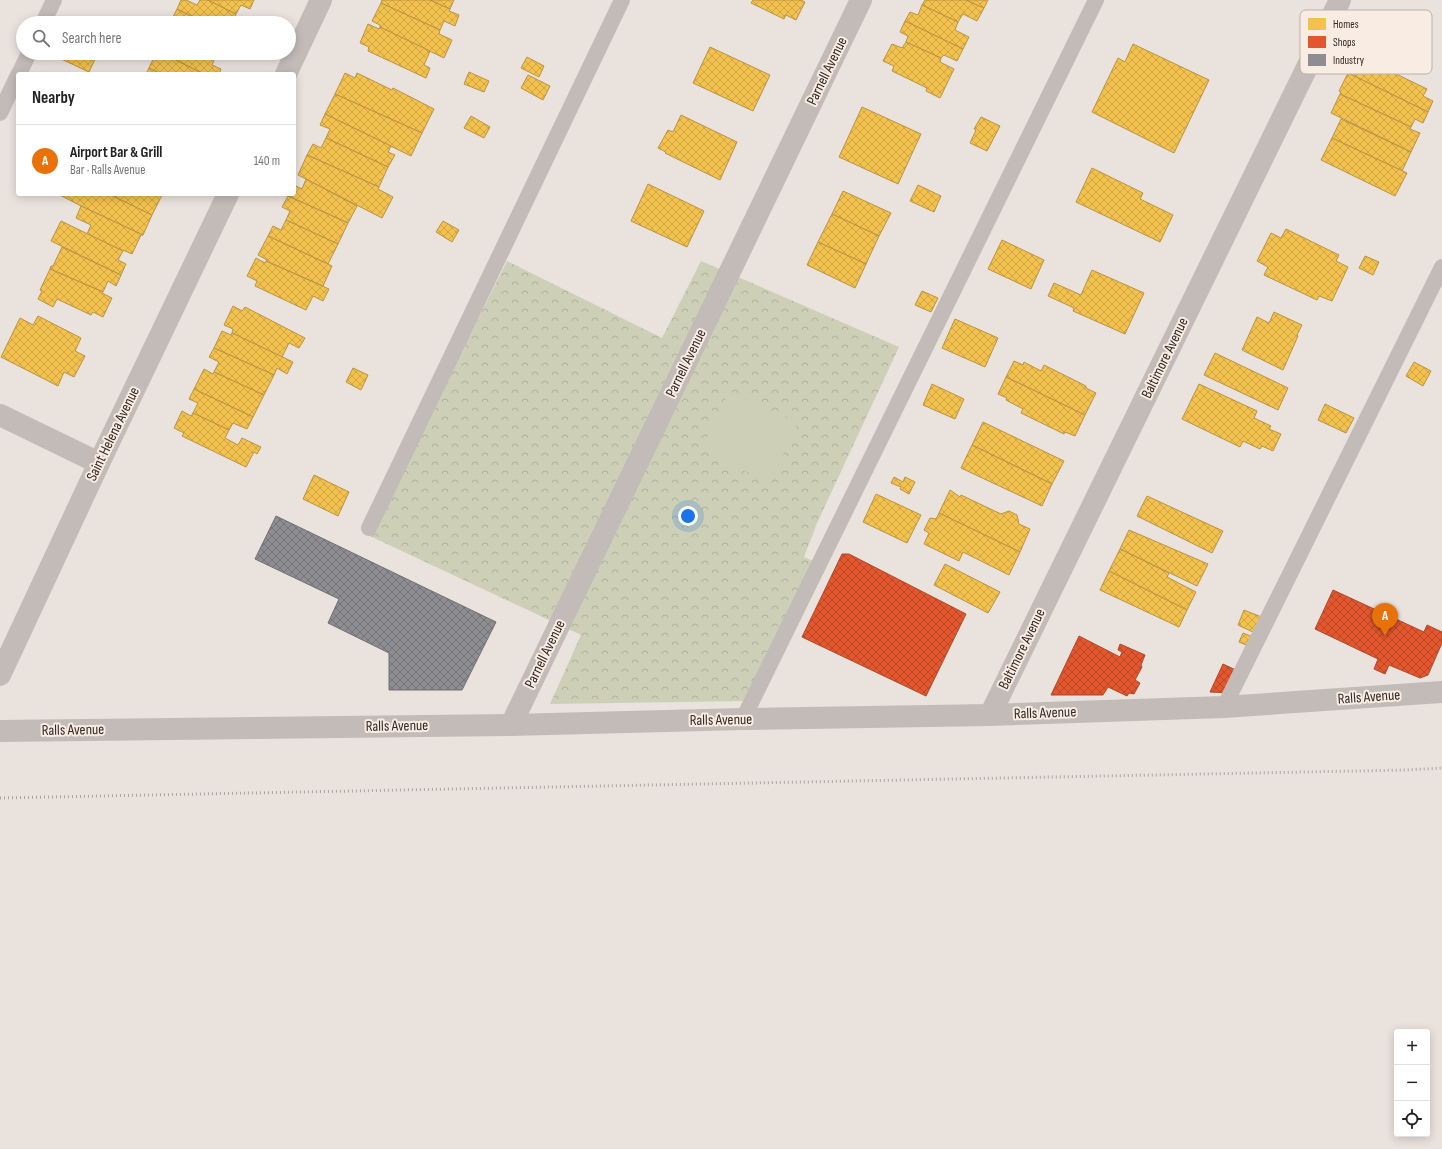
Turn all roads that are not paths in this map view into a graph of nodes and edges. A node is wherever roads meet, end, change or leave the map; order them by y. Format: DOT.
graph roads {
  1 [pos="54,0"];
  2 [pos="321,0"];
  3 [pos="622,0"];
  4 [pos="861,0"];
  5 [pos="1096,0"];
  6 [pos="1340,0"];
  7 [pos="1335,10"];
  8 [pos="46,16"];
  9 [pos="296,53"];
  10 [pos="26,60"];
  11 [pos="293,60"];
  12 [pos="20,72"];
  13 [pos="287,72"];
  14 [pos="1304,74"];
  15 [pos="16,79"];
  16 [pos="0,113"];
  17 [pos="227,196"];
  18 [pos="1442,267"];
  19 [pos="0,415"];
  20 [pos="98,463"];
  21 [pos="368,528"];
  22 [pos="0,675"];
  23 [pos="1442,692"];
  24 [pos="1224,707"];
  25 [pos="990,715"];
  26 [pos="744,719"];
  27 [pos="510,725"];
  28 [pos="0,731"];
  1 -- 8 [label="lane"];
  2 -- 9 [label="street"];
  3 -- 21 [label="lane"];
  4 -- 27 [label="street, Parnell Avenue"];
  5 -- 26 [label="lane"];
  6 -- 7 [label="street, Baltimore Avenue"];
  10 -- 12 [label="lane"];
  11 -- 13 [label="street"];
  14 -- 25 [label="street, Baltimore Avenue"];
  15 -- 16 [label="lane"];
  17 -- 20 [label="street, Saint Helena Avenue"];
  18 -- 24 [label="lane"];
  19 -- 20 [label="street"];
  20 -- 22 [label="street, Saint Helena Avenue"];
  23 -- 24 [label="street, Ralls Avenue"];
  24 -- 25 [label="street, Ralls Avenue"];
  25 -- 26 [label="street, Ralls Avenue"];
  26 -- 27 [label="street, Ralls Avenue"];
  27 -- 28 [label="street, Ralls Avenue"];
}
